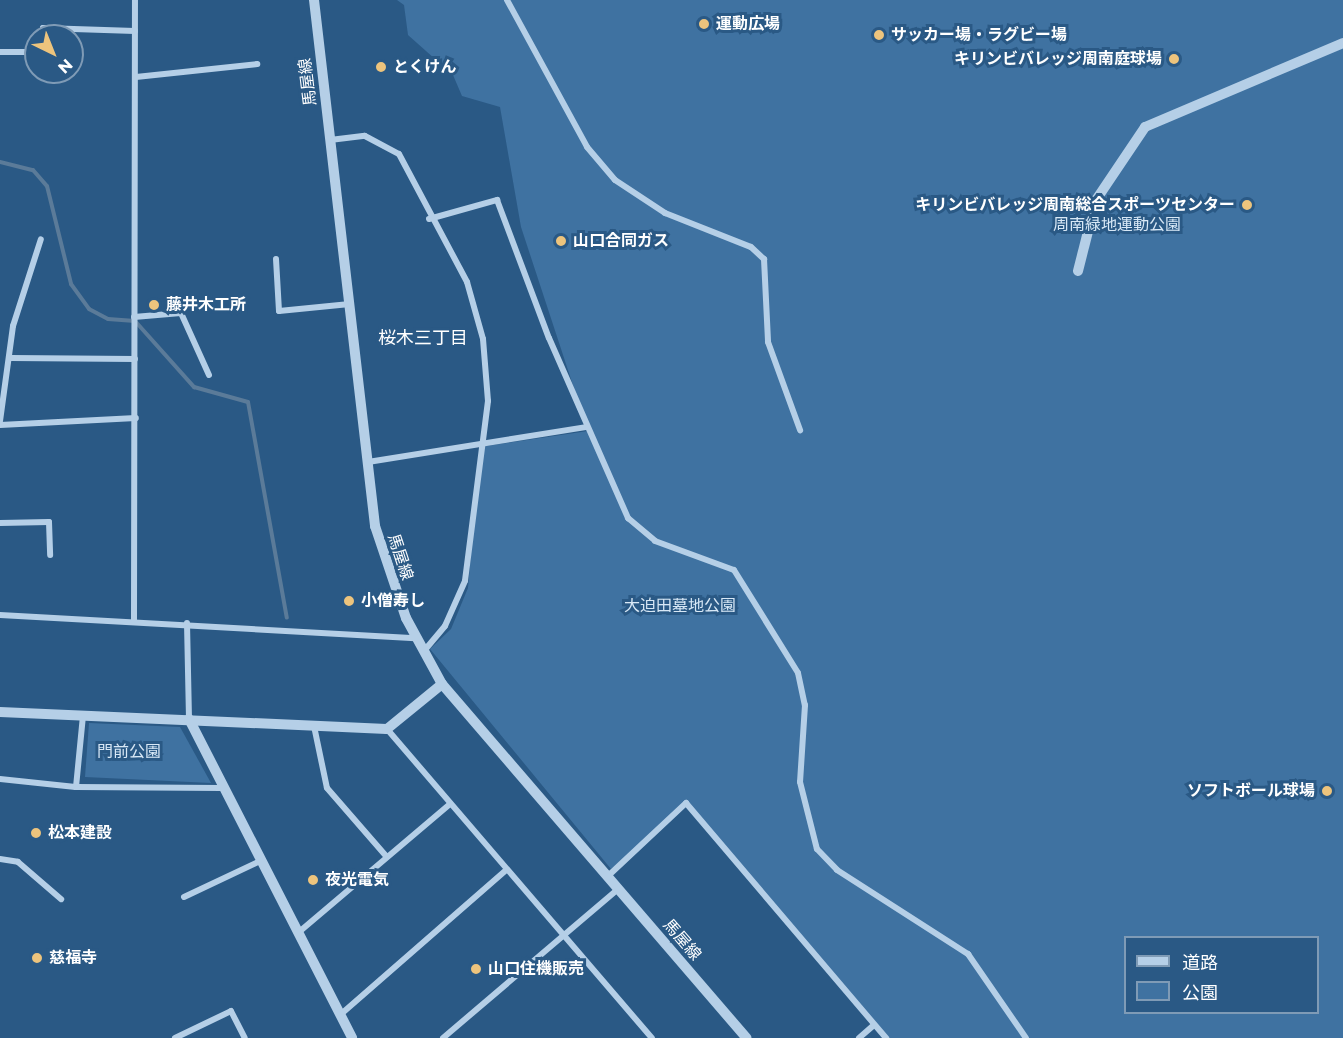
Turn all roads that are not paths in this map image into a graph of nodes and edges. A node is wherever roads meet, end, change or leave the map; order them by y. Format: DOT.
graph roads {
  1 [pos="135,0"];
  2 [pos="314,0"];
  3 [pos="507,0"];
  4 [pos="84,29"];
  5 [pos="135,31"];
  6 [pos="1343,43"];
  7 [pos="0,52"];
  8 [pos="24,52"];
  9 [pos="258,64"];
  10 [pos="136,77"];
  11 [pos="330,140"];
  12 [pos="429,219"];
  13 [pos="41,239"];
  14 [pos="276,259"];
  15 [pos="1078,271"];
  16 [pos="350,304"];
  17 [pos="134,317"];
  18 [pos="11,358"];
  19 [pos="135,359"];
  20 [pos="209,375"];
  21 [pos="136,418"];
  22 [pos="0,423"];
  23 [pos="586,427"];
  24 [pos="800,430"];
  25 [pos="478,444"];
  26 [pos="368,462"];
  27 [pos="0,523"];
  28 [pos="50,555"];
  29 [pos="0,615"];
  30 [pos="134,620"];
  31 [pos="187,623"];
  32 [pos="415,638"];
  33 [pos="423,652"];
  34 [pos="442,684"];
  35 [pos="0,712"];
  36 [pos="82,716"];
  37 [pos="189,719"];
  38 [pos="314,723"];
  39 [pos="387,729"];
  40 [pos="0,779"];
  41 [pos="76,787"];
  42 [pos="221,788"];
  43 [pos="450,804"];
  44 [pos="387,858"];
  45 [pos="0,859"];
  46 [pos="260,861"];
  47 [pos="505,871"];
  48 [pos="608,876"];
  49 [pos="618,889"];
  50 [pos="184,897"];
  51 [pos="61,899"];
  52 [pos="299,932"];
  53 [pos="563,936"];
  54 [pos="340,1016"];
  55 [pos="874,1025"];
  56 [pos="175,1038"];
  57 [pos="245,1038"];
  58 [pos="352,1038"];
  59 [pos="443,1038"];
  60 [pos="652,1038"];
  61 [pos="747,1038"];
  62 [pos="859,1038"];
  63 [pos="886,1038"];
  64 [pos="1026,1038"];
  1 -- 5 [label="street"];
  2 -- 11 [label="street, 馬屋線"];
  3 -- 24 [label="street"];
  4 -- 5 [label="street"];
  5 -- 10 [label="street"];
  6 -- 15 [label="street"];
  7 -- 8 [label="street"];
  9 -- 10 [label="street"];
  10 -- 17 [label="street"];
  11 -- 12 [label="street"];
  11 -- 16 [label="street, 馬屋線"];
  12 -- 23 [label="street"];
  12 -- 25 [label="street"];
  13 -- 18 [label="street"];
  14 -- 16 [label="street"];
  16 -- 26 [label="street, 馬屋線"];
  17 -- 19 [label="street"];
  17 -- 20 [label="street"];
  18 -- 19 [label="street"];
  18 -- 22 [label="street"];
  19 -- 21 [label="street"];
  21 -- 22 [label="street"];
  21 -- 30 [label="street"];
  23 -- 25 [label="street"];
  23 -- 64 [label="street"];
  25 -- 26 [label="street"];
  25 -- 33 [label="street"];
  26 -- 32 [label="street, 馬屋線"];
  27 -- 28 [label="street"];
  29 -- 30 [label="street"];
  30 -- 31 [label="street"];
  31 -- 32 [label="street"];
  31 -- 37 [label="street"];
  32 -- 33 [label="street, 馬屋線"];
  33 -- 34 [label="street, 馬屋線"];
  34 -- 39 [label="street"];
  34 -- 48 [label="street, 馬屋線"];
  35 -- 36 [label="street"];
  36 -- 37 [label="street"];
  36 -- 41 [label="street"];
  37 -- 38 [label="street"];
  37 -- 42 [label="street"];
  38 -- 39 [label="street"];
  38 -- 44 [label="street"];
  39 -- 43 [label="street"];
  40 -- 41 [label="street"];
  41 -- 42 [label="street"];
  42 -- 46 [label="street"];
  43 -- 44 [label="street"];
  43 -- 47 [label="street"];
  44 -- 52 [label="street"];
  45 -- 51 [label="street"];
  46 -- 50 [label="street"];
  46 -- 52 [label="street"];
  47 -- 53 [label="street"];
  47 -- 54 [label="street"];
  48 -- 49 [label="street, 馬屋線"];
  48 -- 55 [label="street"];
  49 -- 53 [label="street"];
  49 -- 61 [label="street, 馬屋線"];
  52 -- 54 [label="street"];
  53 -- 59 [label="street"];
  53 -- 60 [label="street"];
  54 -- 58 [label="street"];
  55 -- 62 [label="street"];
  55 -- 63 [label="street"];
  56 -- 57 [label="street"];
}
